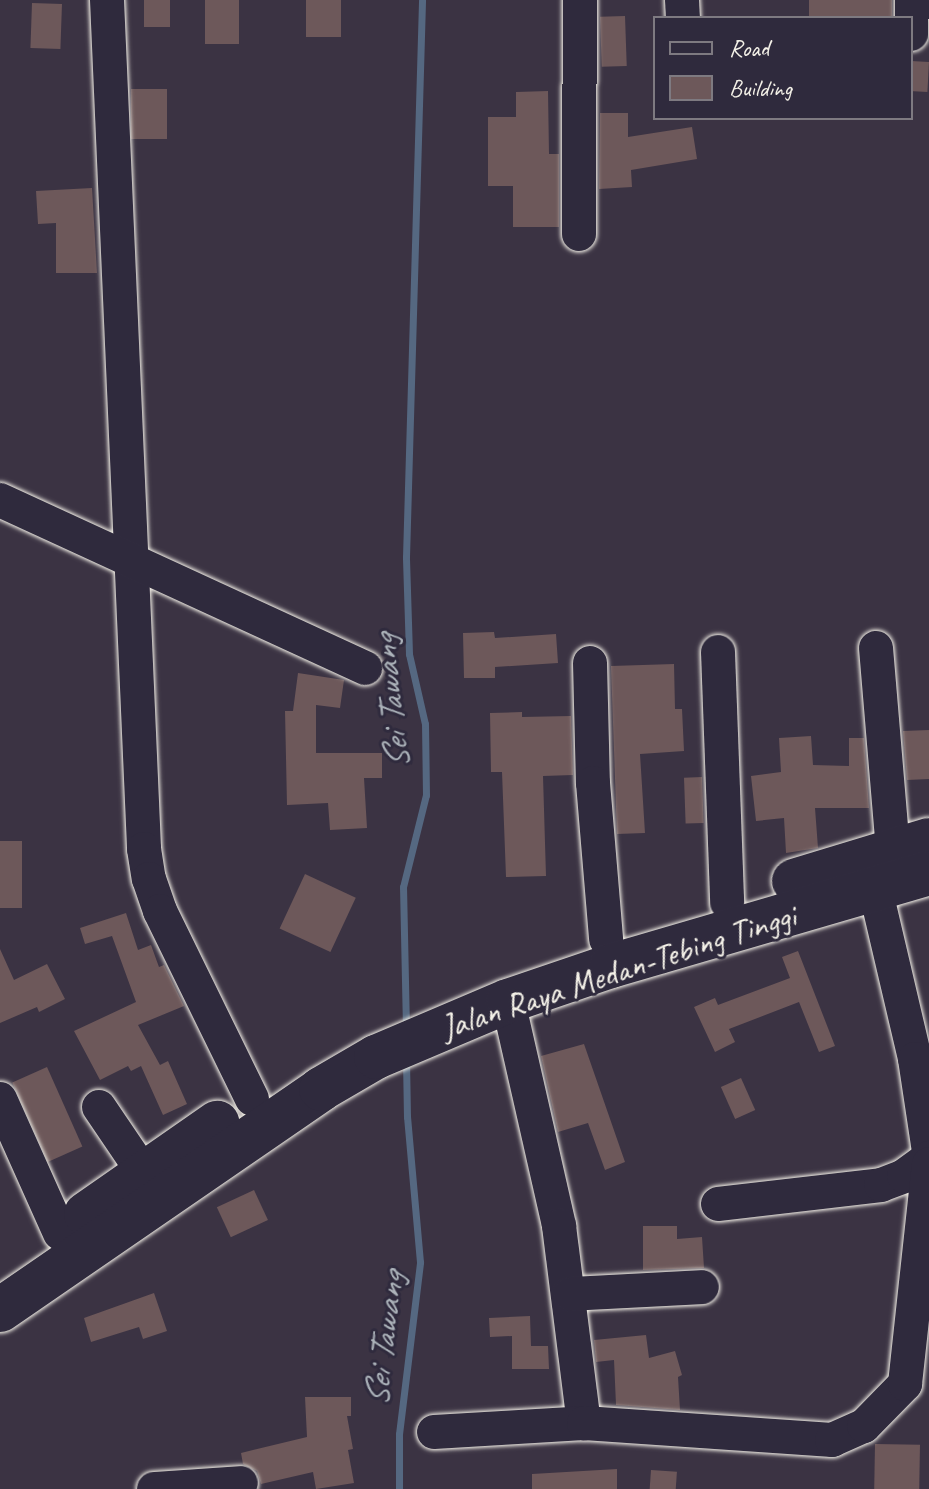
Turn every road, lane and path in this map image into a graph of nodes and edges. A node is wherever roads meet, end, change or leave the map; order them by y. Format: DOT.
graph roads {
  1 [pos="107,0"];
  2 [pos="580,0"];
  3 [pos="579,234"];
  4 [pos="0,500"];
  5 [pos="133,561"];
  6 [pos="876,648"];
  7 [pos="718,652"];
  8 [pos="590,663"];
  9 [pos="365,668"];
  10 [pos="906,866"];
  11 [pos="727,903"];
  12 [pos="606,939"];
  13 [pos="508,1001"];
  14 [pos="420,1022"];
  15 [pos="370,1044"];
  16 [pos="0,1099"];
  17 [pos="252,1099"];
  18 [pos="99,1107"];
  19 [pos="929,1152"];
  20 [pos="929,1161"];
  21 [pos="143,1172"];
  22 [pos="718,1204"];
  23 [pos="60,1233"];
  24 [pos="0,1274"];
  25 [pos="702,1287"];
  26 [pos="570,1294"];
  27 [pos="0,1310"];
  28 [pos="584,1423"];
  29 [pos="434,1432"];
  30 [pos="241,1483"];
  31 [pos="154,1489"];
  1 -- 5 [label="street"];
  2 -- 3 [label="street"];
  4 -- 5 [label="street"];
  5 -- 9 [label="street"];
  5 -- 17 [label="street"];
  6 -- 10 [label="street"];
  7 -- 11 [label="street"];
  8 -- 12 [label="street"];
  10 -- 11 [label="highway, Jalan Raya Medan-Tebing Tinggi"];
  10 -- 13 [label="highway, Jalan Raya Medan-Tebing Tinggi"];
  10 -- 19 [label="street"];
  11 -- 12 [label="highway, Jalan Raya Medan-Tebing Tinggi"];
  12 -- 14 [label="highway, Jalan Raya Medan-Tebing Tinggi"];
  13 -- 14 [label="highway, Jalan Raya Medan-Tebing Tinggi"];
  13 -- 26 [label="street"];
  14 -- 15 [label="highway, Jalan Raya Medan-Tebing Tinggi"];
  15 -- 17 [label="highway, Jalan Raya Medan-Tebing Tinggi"];
  15 -- 27 [label="highway, Jalan Raya Medan-Tebing Tinggi"];
  16 -- 23 [label="street"];
  17 -- 21 [label="highway, Jalan Raya Medan-Tebing Tinggi"];
  18 -- 21 [label="street"];
  20 -- 22 [label="street"];
  20 -- 28 [label="street"];
  21 -- 23 [label="highway, Jalan Raya Medan-Tebing Tinggi"];
  23 -- 24 [label="highway, Jalan Raya Medan-Tebing Tinggi"];
  25 -- 26 [label="street"];
  26 -- 28 [label="street"];
  28 -- 29 [label="street"];
  30 -- 31 [label="street"];
}
